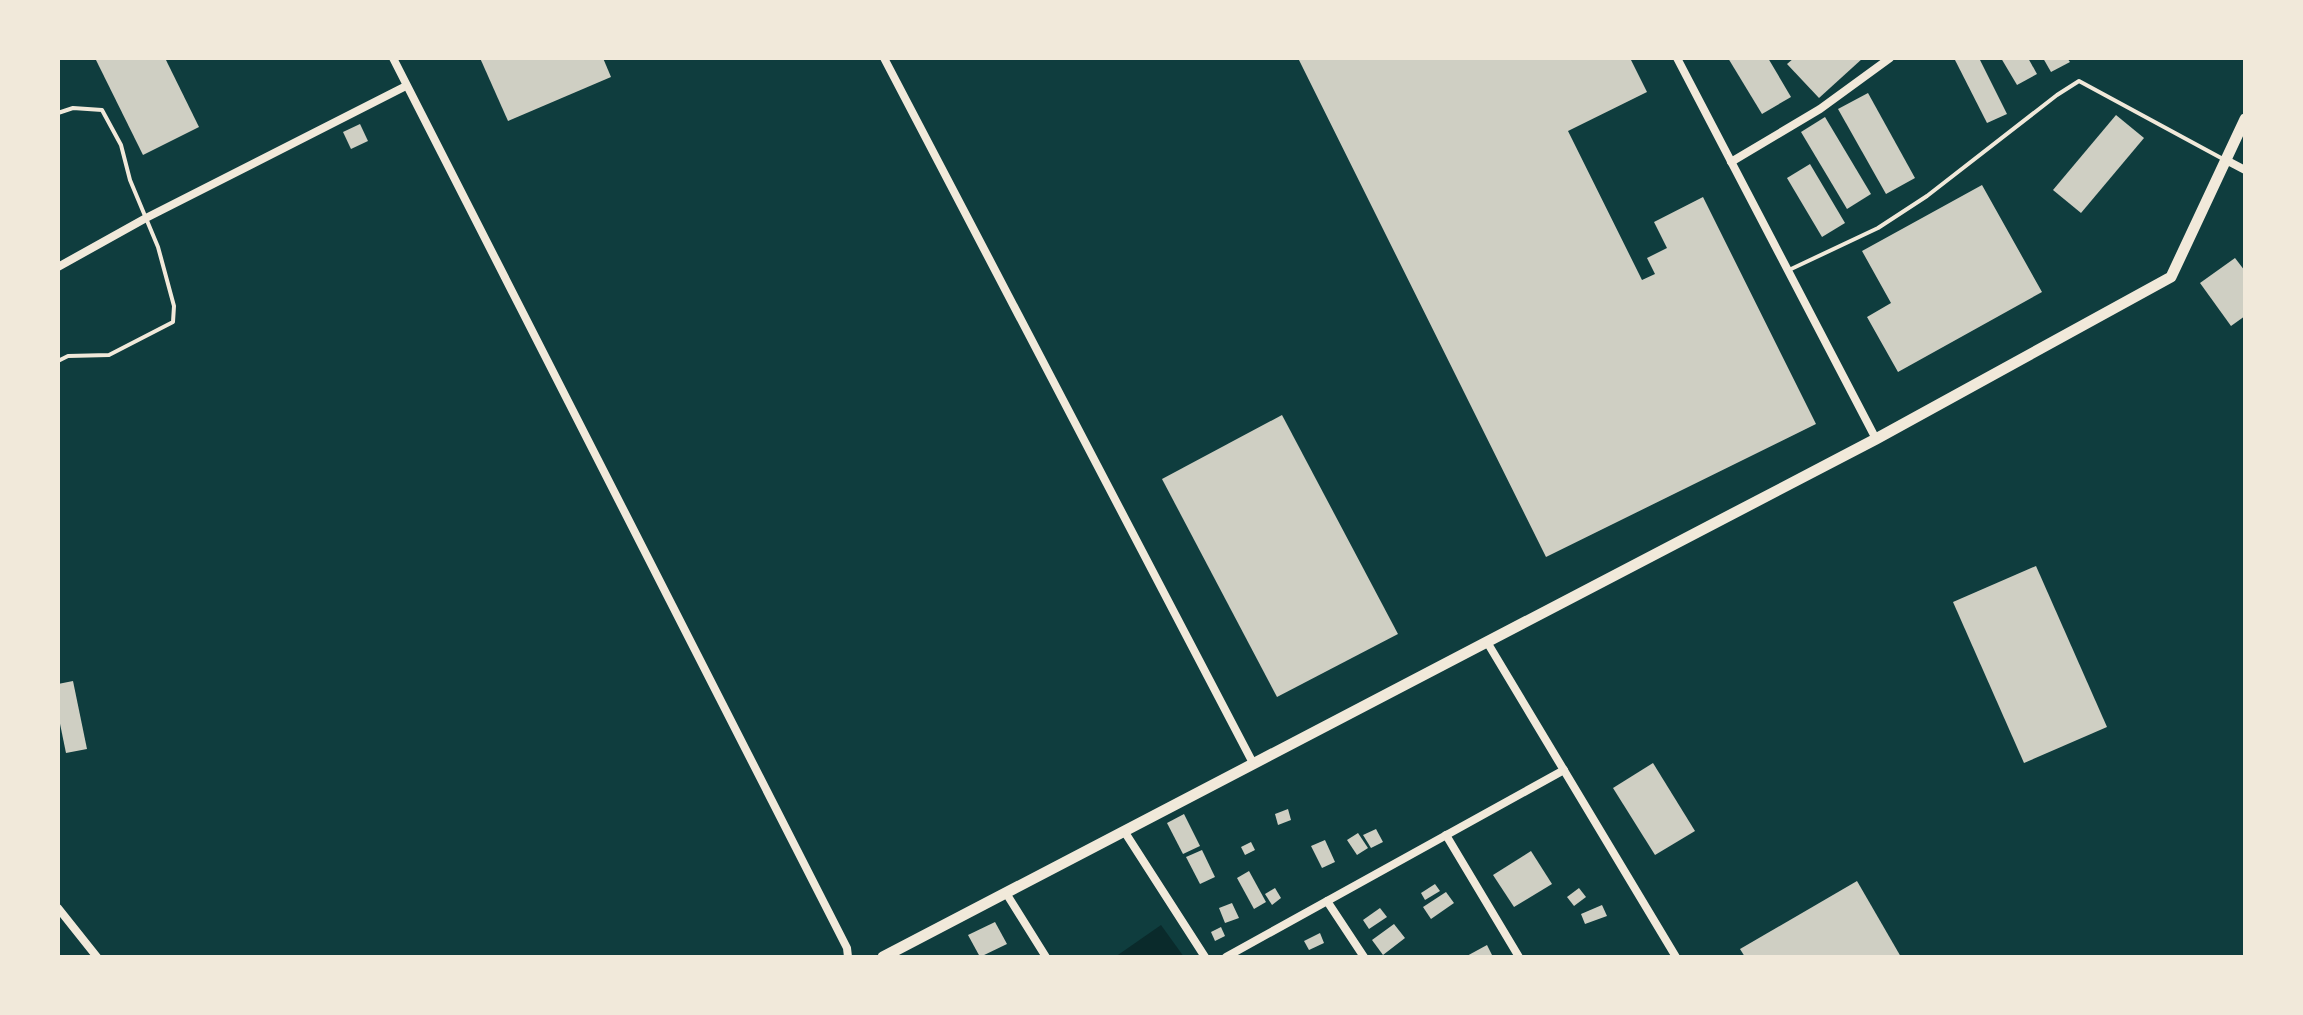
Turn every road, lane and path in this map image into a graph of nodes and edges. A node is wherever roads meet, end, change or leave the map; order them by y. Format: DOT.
graph roads {
  1 [pos="393,58"];
  2 [pos="884,58"];
  3 [pos="1677,58"];
  4 [pos="1890,58"];
  5 [pos="406,86"];
  6 [pos="58,113"];
  7 [pos="2245,119"];
  8 [pos="2226,160"];
  9 [pos="1731,162"];
  10 [pos="2245,170"];
  11 [pos="146,218"];
  12 [pos="58,267"];
  13 [pos="1787,271"];
  14 [pos="58,361"];
  15 [pos="1876,439"];
  16 [pos="1487,642"];
  17 [pos="1253,763"];
  18 [pos="1564,770"];
  19 [pos="1124,831"];
  20 [pos="1446,835"];
  21 [pos="1006,893"];
  22 [pos="1327,901"];
  23 [pos="58,908"];
  24 [pos="97,957"];
  25 [pos="848,957"];
  26 [pos="883,957"];
  27 [pos="1046,957"];
  28 [pos="1205,957"];
  29 [pos="1226,957"];
  30 [pos="1364,957"];
  31 [pos="1519,957"];
  32 [pos="1676,957"];
  1 -- 5 [label="street"];
  2 -- 17 [label="street"];
  3 -- 9 [label="street"];
  4 -- 9 [label="street"];
  5 -- 11 [label="street"];
  5 -- 25 [label="street"];
  6 -- 11 [label="lane"];
  7 -- 8 [label="street"];
  8 -- 10 [label="street"];
  8 -- 13 [label="lane"];
  8 -- 15 [label="street"];
  9 -- 13 [label="street"];
  11 -- 12 [label="street"];
  11 -- 14 [label="lane"];
  13 -- 15 [label="street"];
  15 -- 16 [label="street"];
  16 -- 17 [label="street"];
  16 -- 18 [label="street"];
  17 -- 19 [label="street"];
  18 -- 20 [label="street"];
  18 -- 32 [label="street"];
  19 -- 21 [label="street"];
  19 -- 28 [label="street"];
  20 -- 22 [label="street"];
  20 -- 31 [label="street"];
  21 -- 26 [label="street"];
  21 -- 27 [label="street"];
  22 -- 29 [label="street"];
  22 -- 30 [label="street"];
  23 -- 24 [label="street"];
}
